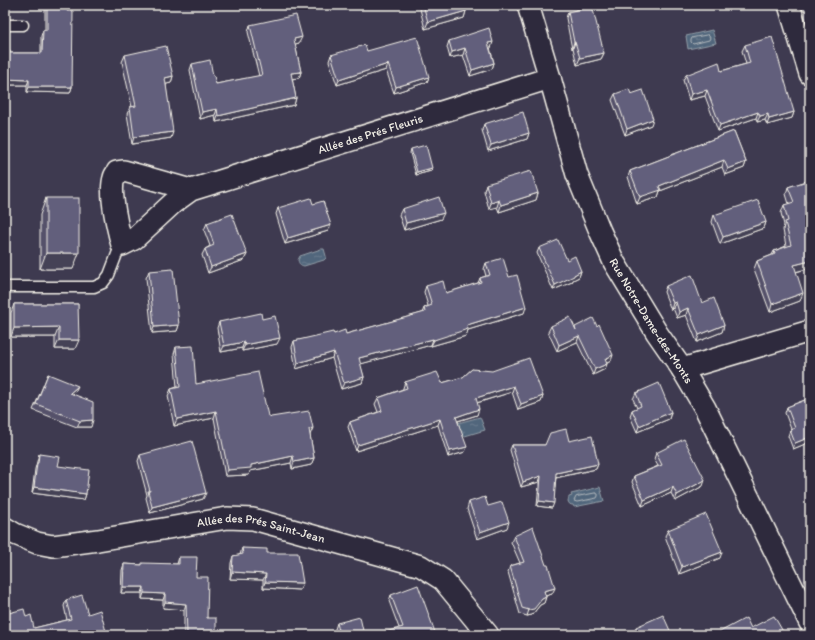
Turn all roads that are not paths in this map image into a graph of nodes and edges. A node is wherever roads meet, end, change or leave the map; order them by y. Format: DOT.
graph roads {
  1 [pos="528,5"];
  2 [pos="789,5"];
  3 [pos="5,25"];
  4 [pos="23,25"];
  5 [pos="810,74"];
  6 [pos="550,78"];
  7 [pos="191,190"];
  8 [pos="122,245"];
  9 [pos="5,287"];
  10 [pos="810,331"];
  11 [pos="682,369"];
  12 [pos="5,528"];
  13 [pos="810,623"];
  14 [pos="488,635"];
  1 -- 6 [label="street, Rue Notre-Dame-des-Monts"];
  2 -- 5 [label="street"];
  3 -- 4 [label="lane"];
  6 -- 7 [label="street, Allée des Prés Fleuris"];
  6 -- 11 [label="street, Rue Notre-Dame-des-Monts"];
  7 -- 8 [label="street, Allée des Prés Fleuris"];
  7 -- 8 [label="street"];
  8 -- 9 [label="lane"];
  10 -- 11 [label="street"];
  11 -- 13 [label="street, Rue Notre-Dame-des-Monts"];
  12 -- 14 [label="street, Allée des Prés Saint-Jean"];
}
